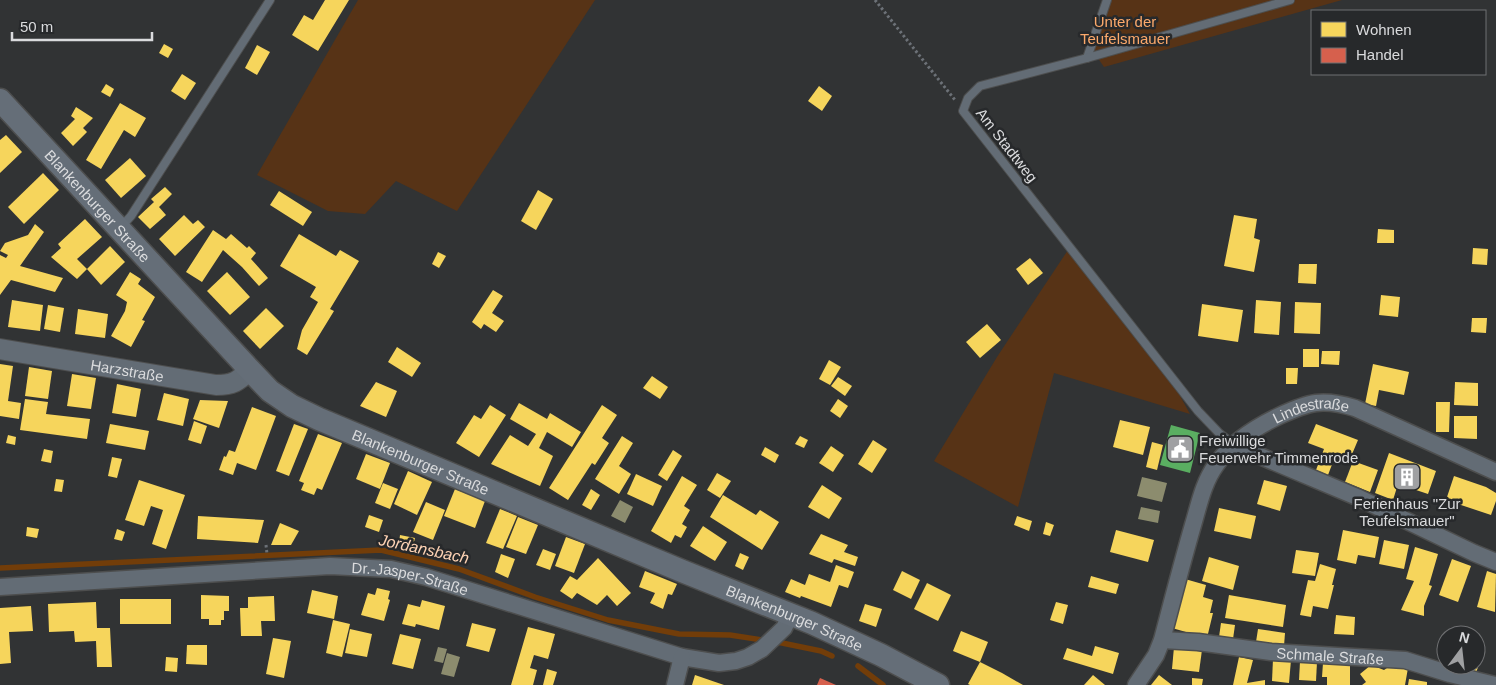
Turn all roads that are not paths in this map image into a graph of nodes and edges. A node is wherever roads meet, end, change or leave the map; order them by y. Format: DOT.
graph roads {
  1 [pos="270,0"];
  2 [pos="1107,0"];
  3 [pos="1290,0"];
  4 [pos="1087,58"];
  5 [pos="0,100"];
  6 [pos="120,228"];
  7 [pos="0,349"];
  8 [pos="250,370"];
  9 [pos="1234,445"];
  10 [pos="1496,472"];
  11 [pos="1496,562"];
  12 [pos="0,587"];
  13 [pos="787,621"];
  14 [pos="1162,640"];
  15 [pos="682,657"];
  16 [pos="675,685"];
  17 [pos="938,685"];
  18 [pos="1136,685"];
  19 [pos="1495,685"];
  1 -- 6 [label="lane"];
  2 -- 4 [label="lane"];
  3 -- 4 [label="lane, Am Stadtweg"];
  4 -- 9 [label="lane, Am Stadtweg"];
  5 -- 6 [label="main road, Blankenburger Straße"];
  6 -- 8 [label="main road, Blankenburger Straße"];
  7 -- 8 [label="street, Harzstraße"];
  8 -- 13 [label="main road, Blankenburger Straße"];
  9 -- 10 [label="street, Lindestraße"];
  9 -- 11 [label="street"];
  9 -- 14 [label="street, Lindestraße"];
  12 -- 15 [label="street, Dr.-Jasper-Straße"];
  13 -- 15 [label="street, Dr.-Jasper-Straße"];
  13 -- 17 [label="main road, Blankenburger Straße"];
  14 -- 18 [label="street, Lindestraße"];
  14 -- 19 [label="street, Schmale Straße"];
  15 -- 16 [label="street"];
}
